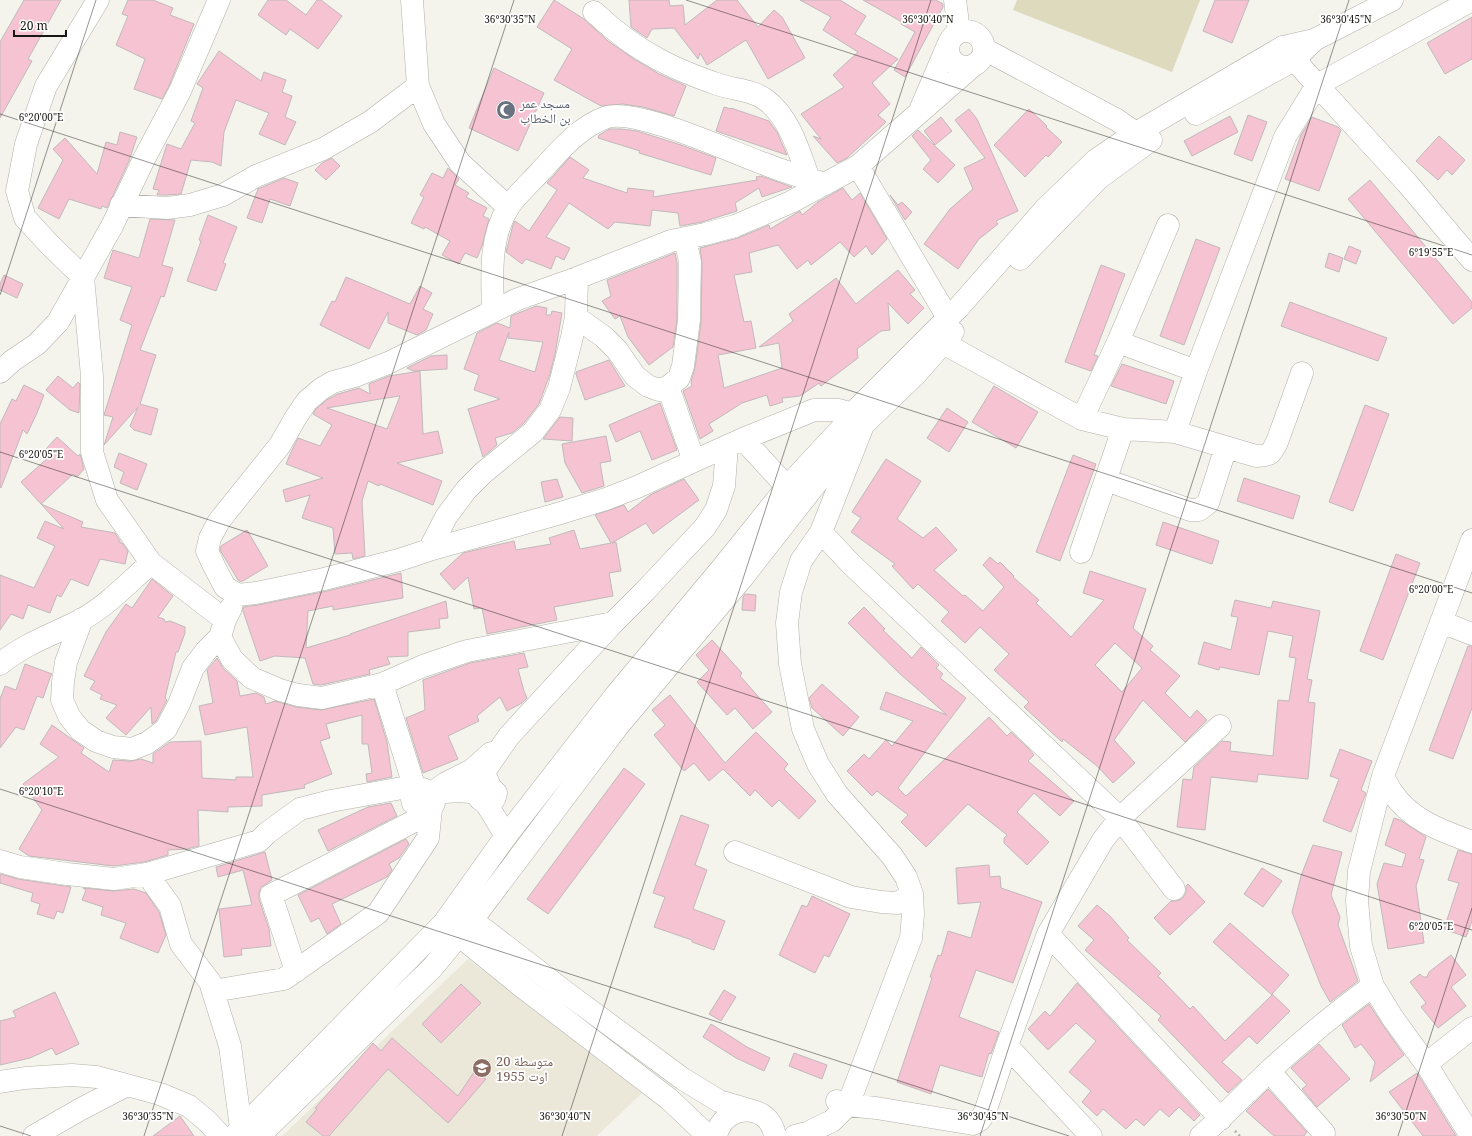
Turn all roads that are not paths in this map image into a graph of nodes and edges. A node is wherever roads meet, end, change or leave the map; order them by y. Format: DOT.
graph roads {
  1 [pos="98,0"];
  2 [pos="219,0"];
  3 [pos="412,0"];
  4 [pos="955,0"];
  5 [pos="1472,0"];
  6 [pos="1386,2"];
  7 [pos="594,12"];
  8 [pos="954,38"];
  9 [pos="1289,54"];
  10 [pos="980,57"];
  11 [pos="1317,85"];
  12 [pos="418,86"];
  13 [pos="919,113"];
  14 [pos="1141,139"];
  15 [pos="858,166"];
  16 [pos="817,182"];
  17 [pos="121,205"];
  18 [pos="508,207"];
  19 [pos="1168,225"];
  20 [pos="685,238"];
  21 [pos="1472,260"];
  22 [pos="83,276"];
  23 [pos="577,278"];
  24 [pos="493,311"];
  25 [pos="576,317"];
  26 [pos="948,318"];
  27 [pos="937,339"];
  28 [pos="1118,342"];
  29 [pos="1196,371"];
  30 [pos="0,372"];
  31 [pos="1302,373"];
  32 [pos="668,387"];
  33 [pos="858,419"];
  34 [pos="1082,419"];
  35 [pos="1123,429"];
  36 [pos="1176,432"];
  37 [pos="735,442"];
  38 [pos="1226,447"];
  39 [pos="694,461"];
  40 [pos="1106,480"];
  41 [pos="787,487"];
  42 [pos="821,532"];
  43 [pos="1471,547"];
  44 [pos="429,550"];
  45 [pos="1081,552"];
  46 [pos="150,564"];
  47 [pos="238,595"];
  48 [pos="82,619"];
  49 [pos="1441,622"];
  50 [pos="613,623"];
  51 [pos="222,628"];
  52 [pos="1472,634"];
  53 [pos="0,664"];
  54 [pos="382,684"];
  55 [pos="1220,726"];
  56 [pos="509,736"];
  57 [pos="1384,776"];
  58 [pos="486,790"];
  59 [pos="424,810"];
  60 [pos="525,813"];
  61 [pos="1120,818"];
  62 [pos="506,836"];
  63 [pos="1472,842"];
  64 [pos="735,852"];
  65 [pos="0,861"];
  66 [pos="147,874"];
  67 [pos="1174,889"];
  68 [pos="912,904"];
  69 [pos="457,921"];
  70 [pos="1048,934"];
  71 [pos="296,971"];
  72 [pos="1373,986"];
  73 [pos="213,991"];
  74 [pos="1472,1028"];
  75 [pos="1007,1046"];
  76 [pos="1426,1064"];
  77 [pos="1269,1071"];
  78 [pos="0,1082"];
  79 [pos="127,1085"];
  80 [pos="839,1109"];
  81 [pos="753,1111"];
  82 [pos="1221,1118"];
  83 [pos="245,1133"];
  84 [pos="1324,1133"];
  85 [pos="34,1136"];
  86 [pos="221,1136"];
  87 [pos="708,1136"];
  88 [pos="716,1136"];
  89 [pos="774,1136"];
  90 [pos="795,1136"];
  91 [pos="1091,1136"];
  92 [pos="1201,1136"];
  93 [pos="1471,1136"];
  1 -- 22 [label="street"];
  2 -- 17 [label="street"];
  3 -- 12 [label="street"];
  4 -- 8 [label="street"];
  5 -- 11 [label="street"];
  6 -- 9 [label="street"];
  7 -- 16 [label="street"];
  8 -- 10 [label="street"];
  8 -- 10 [label="street"];
  8 -- 13 [label="street"];
  9 -- 11 [label="street"];
  9 -- 14 [label="street"];
  10 -- 13 [label="street"];
  10 -- 14 [label="street"];
  11 -- 21 [label="street"];
  11 -- 29 [label="street"];
  12 -- 17 [label="street"];
  12 -- 18 [label="street"];
  13 -- 15 [label="street"];
  14 -- 26 [label="street"];
  14 -- 27 [label="street"];
  15 -- 16 [label="street"];
  15 -- 26 [label="street"];
  16 -- 18 [label="street"];
  16 -- 20 [label="street"];
  17 -- 22 [label="street"];
  18 -- 24 [label="street"];
  19 -- 28 [label="street"];
  20 -- 23 [label="street"];
  20 -- 32 [label="street"];
  22 -- 30 [label="street"];
  22 -- 46 [label="street"];
  23 -- 24 [label="street"];
  23 -- 25 [label="street"];
  24 -- 47 [label="street"];
  25 -- 32 [label="street"];
  25 -- 44 [label="street"];
  26 -- 27 [label="street"];
  27 -- 33 [label="street"];
  27 -- 34 [label="street"];
  28 -- 29 [label="street"];
  28 -- 34 [label="street"];
  29 -- 36 [label="street"];
  31 -- 38 [label="street"];
  32 -- 39 [label="street"];
  33 -- 37 [label="street"];
  33 -- 41 [label="street"];
  33 -- 42 [label="street"];
  33 -- 69 [label="street"];
  34 -- 35 [label="street"];
  35 -- 36 [label="street"];
  35 -- 40 [label="street"];
  36 -- 38 [label="street"];
  37 -- 39 [label="street"];
  37 -- 41 [label="street"];
  37 -- 50 [label="street"];
  38 -- 40 [label="street"];
  39 -- 44 [label="street"];
  40 -- 45 [label="street"];
  41 -- 60 [label="street"];
  42 -- 61 [label="street"];
  42 -- 68 [label="street"];
  43 -- 49 [label="street"];
  44 -- 47 [label="street"];
  46 -- 48 [label="street"];
  46 -- 51 [label="street"];
  47 -- 51 [label="street"];
  48 -- 51 [label="street"];
  48 -- 53 [label="street"];
  49 -- 52 [label="street"];
  49 -- 57 [label="street"];
  50 -- 54 [label="street"];
  50 -- 56 [label="street"];
  51 -- 54 [label="street"];
  54 -- 59 [label="street"];
  55 -- 61 [label="street"];
  56 -- 58 [label="street"];
  56 -- 59 [label="street"];
  57 -- 63 [label="street"];
  57 -- 72 [label="street"];
  58 -- 59 [label="street"];
  58 -- 60 [label="street"];
  58 -- 62 [label="street"];
  59 -- 66 [label="street"];
  59 -- 71 [label="street"];
  59 -- 71 [label="street"];
  60 -- 62 [label="street"];
  61 -- 67 [label="street"];
  61 -- 70 [label="street"];
  62 -- 69 [label="street"];
  64 -- 68 [label="street"];
  65 -- 66 [label="street"];
  66 -- 73 [label="street"];
  68 -- 80 [label="street"];
  69 -- 81 [label="street"];
  69 -- 83 [label="street"];
  69 -- 87 [label="street"];
  70 -- 75 [label="street"];
  70 -- 82 [label="street"];
  71 -- 73 [label="street"];
  72 -- 76 [label="street"];
  72 -- 77 [label="street"];
  73 -- 83 [label="street"];
  74 -- 76 [label="street"];
  75 -- 80 [label="street"];
  75 -- 91 [label="street"];
  76 -- 93 [label="street"];
  77 -- 82 [label="street"];
  77 -- 84 [label="street"];
  78 -- 79 [label="street"];
  79 -- 85 [label="street"];
  79 -- 86 [label="street"];
  80 -- 90 [label="street"];
  81 -- 88 [label="street"];
  81 -- 89 [label="street"];
  82 -- 92 [label="street"];
}
